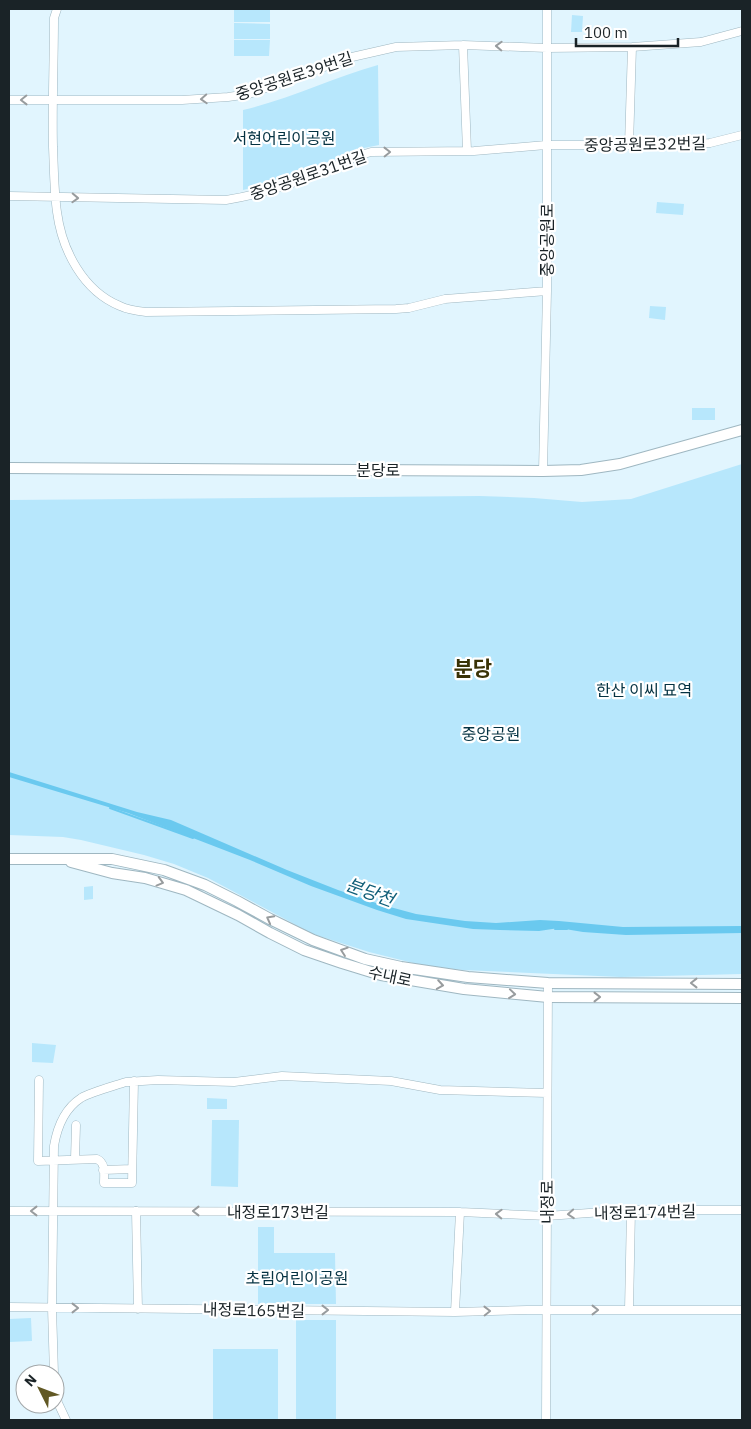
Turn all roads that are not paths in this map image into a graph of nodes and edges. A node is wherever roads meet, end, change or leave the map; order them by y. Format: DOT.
graph roads {
  1 [pos="57,9"];
  2 [pos="547,9"];
  3 [pos="742,31"];
  4 [pos="463,45"];
  5 [pos="632,47"];
  6 [pos="547,48"];
  7 [pos="52,99"];
  8 [pos="9,100"];
  9 [pos="742,135"];
  10 [pos="546,145"];
  11 [pos="629,145"];
  12 [pos="467,151"];
  13 [pos="9,196"];
  14 [pos="55,198"];
  15 [pos="547,290"];
  16 [pos="742,430"];
  17 [pos="9,468"];
  18 [pos="543,471"];
  19 [pos="9,859"];
  20 [pos="58,859"];
  21 [pos="548,983"];
  22 [pos="742,984"];
  23 [pos="548,997"];
  24 [pos="742,998"];
  25 [pos="39,1080"];
  26 [pos="134,1081"];
  27 [pos="547,1093"];
  28 [pos="76,1125"];
  29 [pos="75,1159"];
  30 [pos="53,1160"];
  31 [pos="132,1169"];
  32 [pos="104,1170"];
  33 [pos="631,1210"];
  34 [pos="742,1210"];
  35 [pos="9,1211"];
  36 [pos="53,1211"];
  37 [pos="136,1211"];
  38 [pos="460,1212"];
  39 [pos="547,1216"];
  40 [pos="9,1307"];
  41 [pos="52,1308"];
  42 [pos="138,1308"];
  43 [pos="547,1310"];
  44 [pos="629,1310"];
  45 [pos="742,1310"];
  46 [pos="455,1312"];
  47 [pos="54,1364"];
  48 [pos="546,1420"];
  1 -- 7 [label="street"];
  2 -- 6 [label="street, 중앙공원로"];
  3 -- 5 [label="street, 중앙공원로39번길"];
  6 -- 4 [label="street, 중앙공원로39번길, one-way"];
  4 -- 7 [label="street, 중앙공원로39번길, one-way"];
  4 -- 12 [label="street"];
  5 -- 6 [label="street, 중앙공원로39번길"];
  5 -- 11 [label="street"];
  6 -- 10 [label="street, 중앙공원로"];
  7 -- 8 [label="street, 중앙공원로39번길, one-way"];
  7 -- 14 [label="street"];
  9 -- 11 [label="street, 중앙공원로32번길"];
  10 -- 11 [label="street, 중앙공원로32번길"];
  10 -- 12 [label="street, 중앙공원로31번길"];
  10 -- 15 [label="street, 중앙공원로"];
  14 -- 12 [label="street, 중앙공원로31번길, one-way"];
  13 -- 14 [label="street, 중앙공원로31번길"];
  14 -- 15 [label="street"];
  15 -- 18 [label="street, 중앙공원로"];
  16 -- 18 [label="main road, 분당로"];
  17 -- 18 [label="main road, 분당로"];
  19 -- 20 [label="main road, 수내로"];
  21 -- 20 [label="main road, 수내로, one-way"];
  20 -- 23 [label="main road, 수내로, one-way"];
  22 -- 21 [label="main road, 수내로, one-way"];
  21 -- 23 [label="street, 내정로"];
  23 -- 24 [label="main road, 수내로, one-way"];
  23 -- 27 [label="street, 내정로"];
  25 -- 30 [label="street"];
  26 -- 27 [label="street"];
  26 -- 30 [label="street"];
  26 -- 31 [label="street"];
  27 -- 39 [label="street, 내정로"];
  28 -- 29 [label="street"];
  29 -- 30 [label="street"];
  29 -- 32 [label="street"];
  30 -- 36 [label="street"];
  31 -- 32 [label="street"];
  31 -- 32 [label="street"];
  33 -- 34 [label="street, 내정로174번길"];
  33 -- 39 [label="street, 내정로174번길, one-way"];
  33 -- 44 [label="street"];
  36 -- 35 [label="street, 내정로173번길, one-way"];
  36 -- 37 [label="street, 내정로173번길"];
  36 -- 41 [label="street"];
  38 -- 37 [label="street, 내정로173번길, one-way"];
  37 -- 42 [label="street"];
  39 -- 38 [label="street, 내정로173번길, one-way"];
  38 -- 46 [label="street"];
  39 -- 43 [label="street, 내정로"];
  40 -- 41 [label="street, 내정로165번길"];
  41 -- 42 [label="street, 내정로165번길, one-way"];
  41 -- 47 [label="street"];
  42 -- 46 [label="street, 내정로165번길, one-way"];
  43 -- 44 [label="street, 내정로165번길, one-way"];
  46 -- 43 [label="street, 내정로165번길, one-way"];
  43 -- 48 [label="street, 내정로"];
  44 -- 45 [label="street, 내정로165번길"];
}
